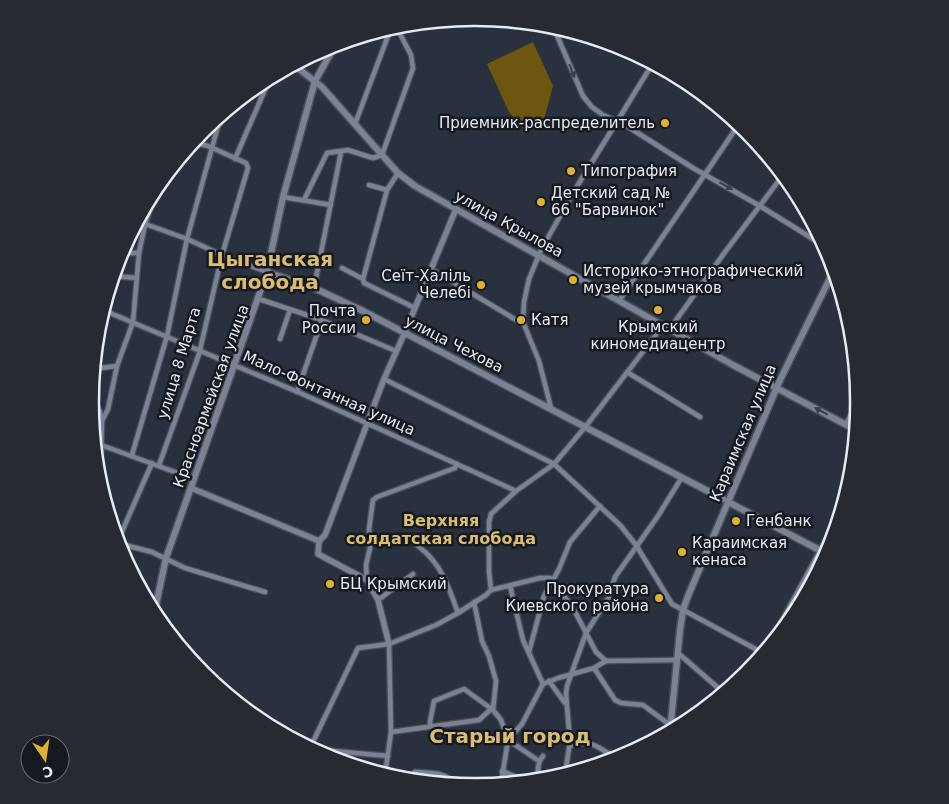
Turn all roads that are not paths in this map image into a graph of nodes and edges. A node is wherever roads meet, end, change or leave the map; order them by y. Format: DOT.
graph roads {
  1 [pos="400,33"];
  2 [pos="557,35"];
  3 [pos="388,36"];
  4 [pos="329,56"];
  5 [pos="649,69"];
  6 [pos="300,70"];
  7 [pos="315,81"];
  8 [pos="264,91"];
  9 [pos="616,121"];
  10 [pos="355,124"];
  11 [pos="218,128"];
  12 [pos="734,131"];
  13 [pos="201,144"];
  14 [pos="213,148"];
  15 [pos="341,152"];
  16 [pos="382,155"];
  17 [pos="235,159"];
  18 [pos="398,173"];
  19 [pos="705,175"];
  20 [pos="779,181"];
  21 [pos="369,186"];
  22 [pos="387,190"];
  23 [pos="283,197"];
  24 [pos="304,200"];
  25 [pos="331,206"];
  26 [pos="760,206"];
  27 [pos="456,209"];
  28 [pos="147,218"];
  29 [pos="145,224"];
  30 [pos="812,238"];
  31 [pos="187,239"];
  32 [pos="130,253"];
  33 [pos="139,253"];
  34 [pos="222,255"];
  35 [pos="539,256"];
  36 [pos="342,268"];
  37 [pos="431,269"];
  38 [pos="268,272"];
  39 [pos="121,277"];
  40 [pos="137,278"];
  41 [pos="363,279"];
  42 [pos="829,279"];
  43 [pos="314,288"];
  44 [pos="259,300"];
  45 [pos="619,301"];
  46 [pos="415,308"];
  47 [pos="290,310"];
  48 [pos="110,313"];
  49 [pos="322,320"];
  50 [pos="133,322"];
  51 [pos="523,322"];
  52 [pos="666,327"];
  53 [pos="405,332"];
  54 [pos="167,336"];
  55 [pos="280,339"];
  56 [pos="199,350"];
  57 [pos="396,351"];
  58 [pos="234,365"];
  59 [pos="117,366"];
  60 [pos="101,368"];
  61 [pos="627,372"];
  62 [pos="384,378"];
  63 [pos="776,388"];
  64 [pos="297,392"];
  65 [pos="551,408"];
  66 [pos="99,411"];
  67 [pos="700,417"];
  68 [pos="849,418"];
  69 [pos="102,421"];
  70 [pos="367,424"];
  71 [pos="846,424"];
  72 [pos="586,426"];
  73 [pos="849,426"];
  74 [pos="101,441"];
  75 [pos="101,445"];
  76 [pos="132,455"];
  77 [pos="152,463"];
  78 [pos="458,464"];
  79 [pos="554,464"];
  80 [pos="159,465"];
  81 [pos="682,478"];
  82 [pos="194,479"];
  83 [pos="191,488"];
  84 [pos="516,491"];
  85 [pos="723,499"];
  86 [pos="732,504"];
  87 [pos="600,506"];
  88 [pos="122,532"];
  89 [pos="318,541"];
  90 [pos="636,545"];
  91 [pos="822,545"];
  92 [pos="127,546"];
  93 [pos="418,546"];
  94 [pos="819,551"];
  95 [pos="166,558"];
  96 [pos="413,574"];
  97 [pos="367,580"];
  98 [pos="553,580"];
  99 [pos="510,586"];
  100 [pos="491,590"];
  101 [pos="265,592"];
  102 [pos="378,600"];
  103 [pos="157,602"];
  104 [pos="474,602"];
  105 [pos="683,610"];
  106 [pos="458,613"];
  107 [pos="784,615"];
  108 [pos="586,634"];
  109 [pos="390,644"];
  110 [pos="758,649"];
  111 [pos="529,652"];
  112 [pos="678,656"];
  113 [pos="606,660"];
  114 [pos="594,668"];
  115 [pos="571,675"];
  116 [pos="549,681"];
  117 [pos="542,684"];
  118 [pos="718,688"];
  119 [pos="565,703"];
  120 [pos="492,710"];
  121 [pos="671,722"];
  122 [pos="666,725"];
  123 [pos="432,727"];
  124 [pos="391,732"];
  125 [pos="508,740"];
  126 [pos="314,742"];
  127 [pos="570,746"];
  128 [pos="335,750"];
  129 [pos="609,753"];
  130 [pos="388,756"];
  131 [pos="543,756"];
  132 [pos="539,761"];
  133 [pos="566,766"];
  134 [pos="386,767"];
  135 [pos="502,771"];
  136 [pos="415,773"];
  137 [pos="537,773"];
  138 [pos="515,776"];
  139 [pos="450,777"];
  140 [pos="502,777"];
  1 -- 16 [label="street"];
  2 -- 9 [label="street, one-way"];
  3 -- 10 [label="street"];
  4 -- 7 [label="main road, Красноармейская улица"];
  5 -- 9 [label="street"];
  6 -- 7 [label="main road, улица Крылова"];
  7 -- 10 [label="main road, улица Крылова"];
  7 -- 23 [label="main road, Красноармейская улица"];
  8 -- 17 [label="street"];
  9 -- 19 [label="street"];
  9 -- 35 [label="street"];
  10 -- 16 [label="main road, улица Крылова"];
  11 -- 14 [label="street"];
  12 -- 19 [label="street"];
  13 -- 14 [label="street"];
  14 -- 17 [label="street"];
  14 -- 31 [label="street"];
  15 -- 16 [label="street"];
  15 -- 24 [label="street"];
  15 -- 25 [label="street"];
  16 -- 18 [label="main road, улица Крылова"];
  17 -- 34 [label="street, улица 8 Марта"];
  18 -- 22 [label="street"];
  18 -- 27 [label="main road, улица Крылова"];
  19 -- 26 [label="street, one-way"];
  19 -- 45 [label="street"];
  20 -- 26 [label="street"];
  21 -- 22 [label="street"];
  22 -- 41 [label="street"];
  23 -- 24 [label="street"];
  23 -- 38 [label="main road, Красноармейская улица"];
  24 -- 25 [label="street"];
  25 -- 43 [label="street"];
  26 -- 30 [label="street"];
  26 -- 52 [label="street"];
  27 -- 35 [label="main road, улица Крылова"];
  27 -- 37 [label="street"];
  28 -- 29 [label="street"];
  29 -- 31 [label="street, улица Чехова"];
  29 -- 33 [label="street"];
  31 -- 34 [label="street, улица Чехова"];
  31 -- 54 [label="street"];
  32 -- 33 [label="street"];
  33 -- 40 [label="street"];
  34 -- 38 [label="street, улица Чехова"];
  34 -- 56 [label="street, улица 8 Марта"];
  35 -- 45 [label="main road, улица Крылова"];
  35 -- 51 [label="street"];
  36 -- 41 [label="street"];
  37 -- 46 [label="street"];
  37 -- 51 [label="street"];
  38 -- 43 [label="main road, улица Чехова"];
  38 -- 44 [label="main road, Красноармейская улица"];
  39 -- 40 [label="street"];
  40 -- 50 [label="street"];
  41 -- 46 [label="street"];
  42 -- 63 [label="main road, Караимская улица"];
  43 -- 53 [label="main road, улица Чехова"];
  44 -- 47 [label="street"];
  44 -- 58 [label="main road, Красноармейская улица"];
  45 -- 52 [label="main road, улица Крылова"];
  46 -- 53 [label="street"];
  47 -- 49 [label="street"];
  47 -- 55 [label="street"];
  48 -- 50 [label="street, Мало-Фонтанная улица"];
  49 -- 57 [label="street"];
  49 -- 64 [label="street"];
  50 -- 54 [label="street, Мало-Фонтанная улица"];
  50 -- 59 [label="street"];
  51 -- 65 [label="street"];
  52 -- 61 [label="street"];
  52 -- 63 [label="main road, улица Крылова"];
  53 -- 57 [label="street"];
  53 -- 65 [label="main road, улица Чехова"];
  54 -- 56 [label="street, Мало-Фонтанная улица"];
  54 -- 76 [label="street"];
  56 -- 58 [label="street, Мало-Фонтанная улица"];
  56 -- 80 [label="street, улица 8 Марта"];
  57 -- 62 [label="street"];
  58 -- 64 [label="street, Мало-Фонтанная улица"];
  58 -- 82 [label="main road, Красноармейская улица"];
  59 -- 60 [label="street"];
  59 -- 69 [label="street"];
  61 -- 67 [label="street"];
  61 -- 72 [label="street"];
  62 -- 70 [label="street"];
  62 -- 79 [label="street"];
  71 -- 63 [label="main road, улица Крылова, one-way"];
  63 -- 105 [label="main road, Караимская улица"];
  64 -- 70 [label="street, Мало-Фонтанная улица"];
  65 -- 72 [label="main road, улица Чехова"];
  66 -- 69 [label="street"];
  68 -- 71 [label="street"];
  69 -- 74 [label="street"];
  70 -- 78 [label="street, Мало-Фонтанная улица"];
  70 -- 89 [label="street"];
  71 -- 73 [label="main road, улица Крылова"];
  72 -- 79 [label="street"];
  72 -- 81 [label="main road, улица Чехова"];
  75 -- 76 [label="street"];
  76 -- 77 [label="street"];
  77 -- 80 [label="street"];
  77 -- 88 [label="street"];
  78 -- 84 [label="street, Мало-Фонтанная улица"];
  78 -- 97 [label="street"];
  79 -- 84 [label="street"];
  79 -- 87 [label="street"];
  80 -- 82 [label="street"];
  81 -- 85 [label="main road, улица Чехова"];
  81 -- 90 [label="street"];
  82 -- 83 [label="main road, Красноармейская улица"];
  83 -- 89 [label="street"];
  83 -- 95 [label="main road, Красноармейская улица"];
  84 -- 100 [label="street"];
  86 -- 94 [label="main road"];
  87 -- 90 [label="street"];
  87 -- 98 [label="street"];
  89 -- 97 [label="street"];
  90 -- 105 [label="street"];
  90 -- 108 [label="street"];
  91 -- 94 [label="street"];
  92 -- 95 [label="street"];
  93 -- 106 [label="street"];
  94 -- 107 [label="street"];
  95 -- 101 [label="street"];
  95 -- 103 [label="main road, Красноармейская улица"];
  96 -- 102 [label="street"];
  97 -- 102 [label="street"];
  98 -- 99 [label="street"];
  98 -- 108 [label="street"];
  98 -- 111 [label="street"];
  99 -- 100 [label="street"];
  99 -- 111 [label="street"];
  100 -- 104 [label="street"];
  102 -- 109 [label="street"];
  104 -- 106 [label="street"];
  104 -- 120 [label="street"];
  105 -- 110 [label="street"];
  105 -- 112 [label="main road, Караимская улица"];
  106 -- 109 [label="street"];
  108 -- 113 [label="street"];
  108 -- 115 [label="street"];
  109 -- 124 [label="street"];
  109 -- 126 [label="street"];
  111 -- 117 [label="street"];
  112 -- 113 [label="street"];
  112 -- 118 [label="street"];
  112 -- 121 [label="main road, Караимская улица"];
  113 -- 114 [label="street"];
  114 -- 115 [label="street"];
  114 -- 122 [label="street"];
  115 -- 116 [label="street"];
  115 -- 119 [label="street"];
  116 -- 117 [label="street"];
  116 -- 119 [label="street"];
  117 -- 125 [label="street"];
  119 -- 127 [label="street"];
  120 -- 123 [label="street"];
  120 -- 123 [label="street"];
  120 -- 125 [label="street"];
  123 -- 124 [label="street"];
  124 -- 130 [label="street"];
  125 -- 132 [label="street"];
  125 -- 135 [label="street"];
  127 -- 129 [label="street"];
  127 -- 133 [label="street"];
  128 -- 130 [label="street"];
  130 -- 134 [label="street"];
  131 -- 132 [label="street"];
  132 -- 137 [label="street"];
  135 -- 138 [label="street"];
  135 -- 140 [label="street"];
  136 -- 139 [label="street"];
}
